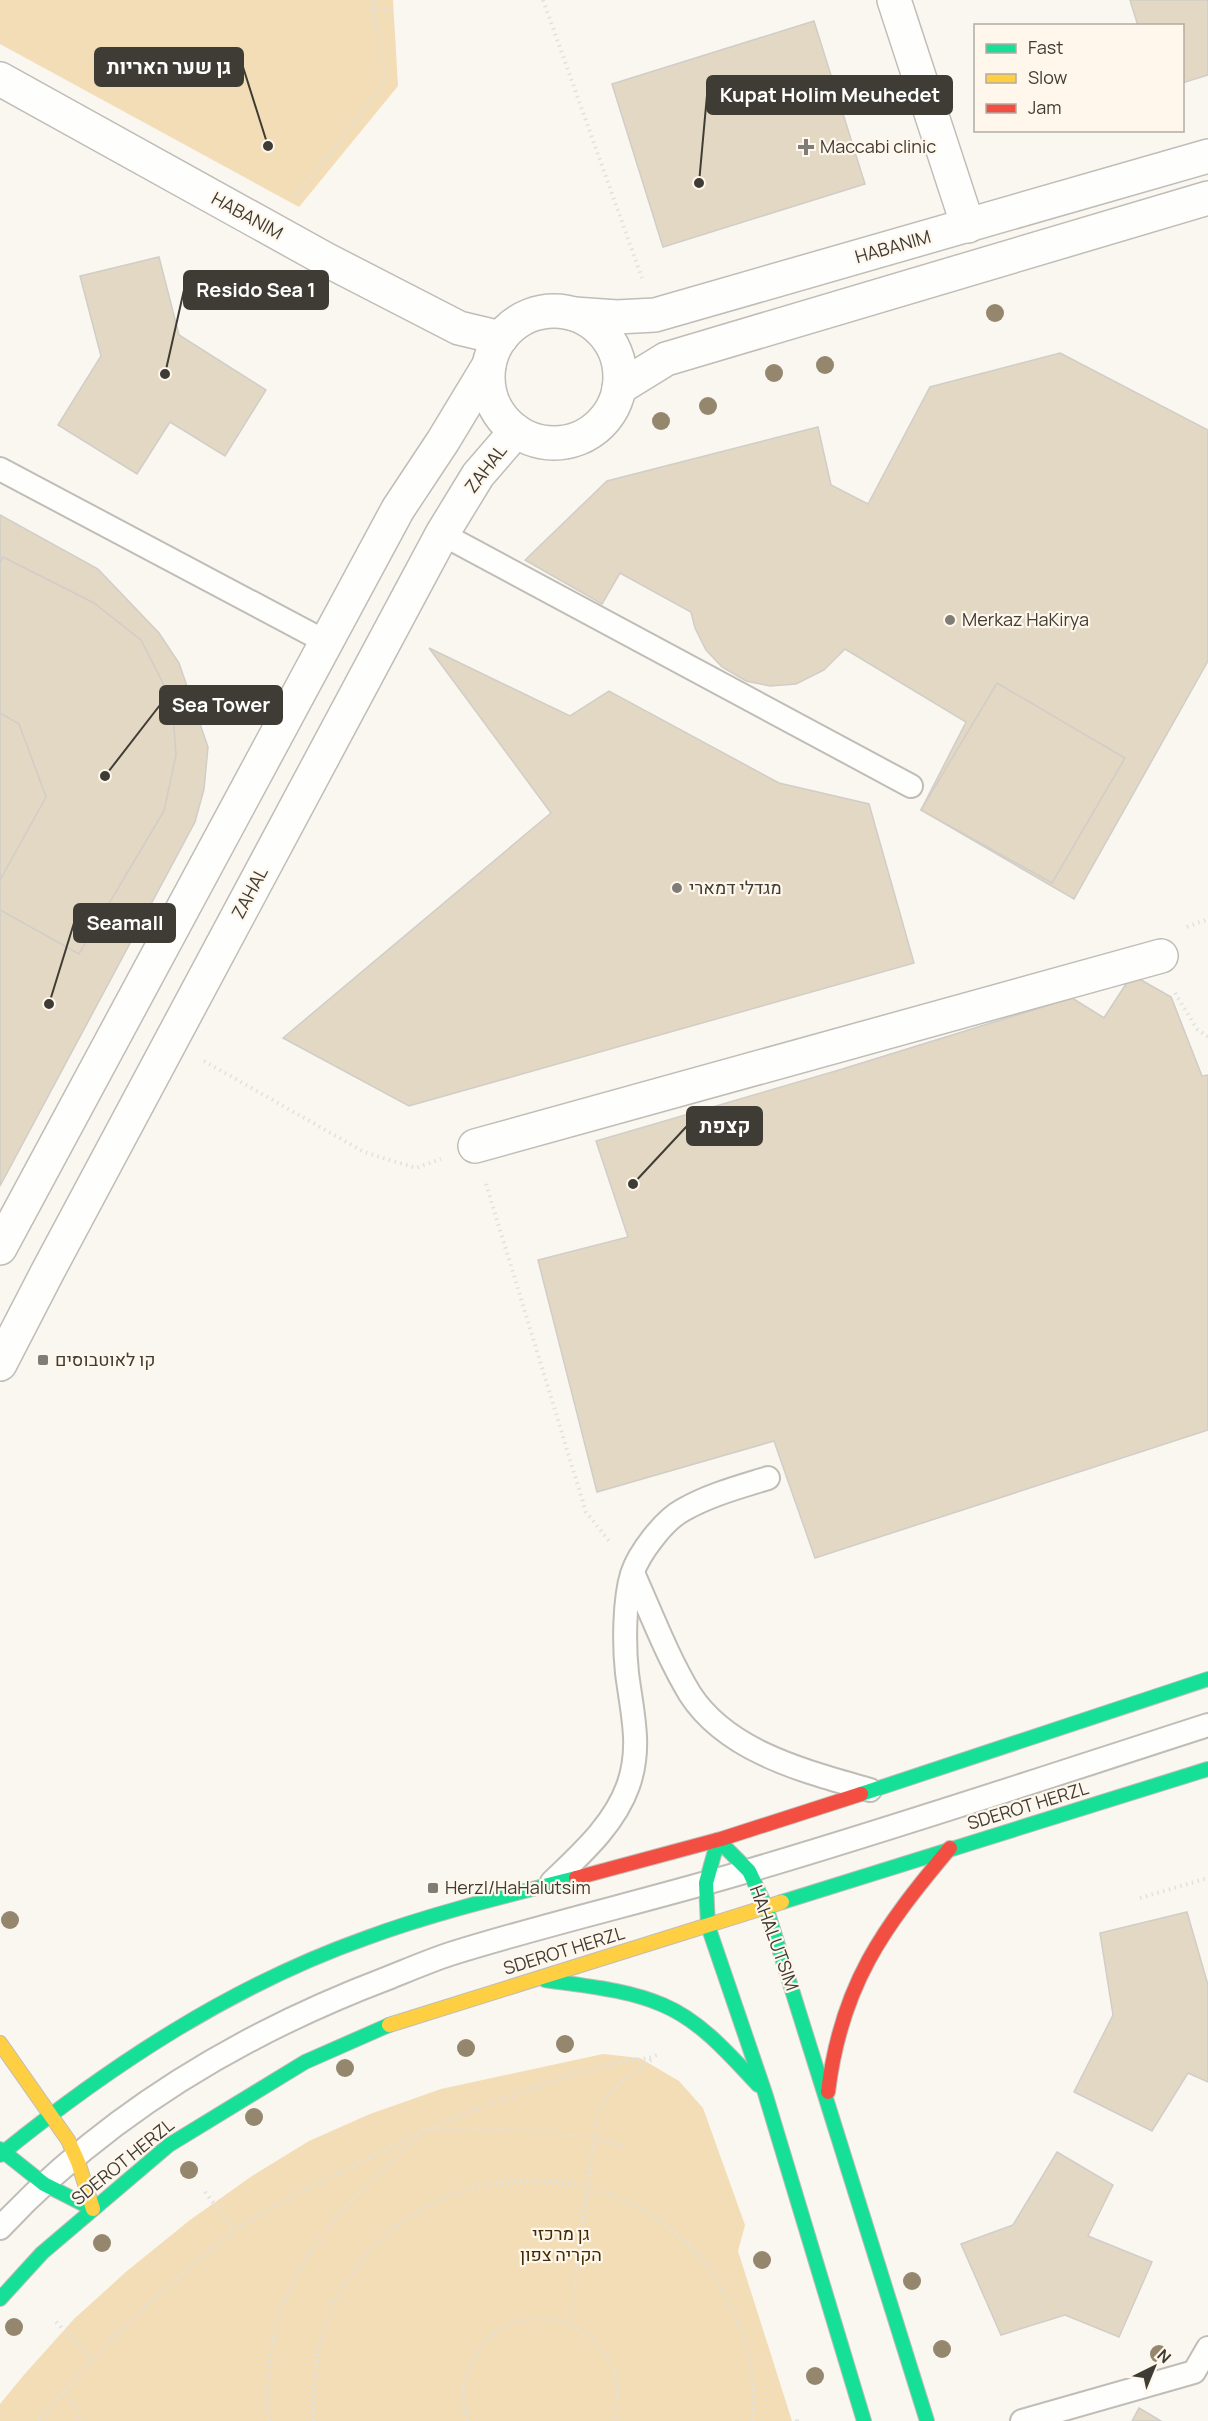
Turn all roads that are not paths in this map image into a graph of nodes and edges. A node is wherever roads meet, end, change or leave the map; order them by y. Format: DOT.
graph roads {
  1 [pos="894,0"];
  2 [pos="0,79"];
  3 [pos="1208,156"];
  4 [pos="1208,198"];
  5 [pos="968,226"];
  6 [pos="574,314"];
  7 [pos="495,351"];
  8 [pos="619,388"];
  9 [pos="516,431"];
  10 [pos="0,469"];
  11 [pos="442,534"];
  12 [pos="326,642"];
  13 [pos="911,786"];
  14 [pos="1161,956"];
  15 [pos="475,1146"];
  16 [pos="0,1248"];
  17 [pos="0,1364"];
  18 [pos="768,1478"];
  19 [pos="633,1573"];
  20 [pos="1208,1678"];
  21 [pos="1208,1725"];
  22 [pos="1208,1769"];
  23 [pos="870,1790"];
  24 [pos="718,1840"];
  25 [pos="950,1848"];
  26 [pos="749,1871"];
  27 [pos="706,1883"];
  28 [pos="549,1885"];
  29 [pos="766,1907"];
  30 [pos="708,1926"];
  31 [pos="538,1979"];
  32 [pos="0,2043"];
  33 [pos="765,2093"];
  34 [pos="827,2099"];
  35 [pos="51,2114"];
  36 [pos="1,2152"];
  37 [pos="76,2156"];
  38 [pos="44,2184"];
  39 [pos="93,2209"];
  40 [pos="0,2228"];
  41 [pos="0,2299"];
  42 [pos="1208,2348"];
  43 [pos="864,2421"];
  44 [pos="927,2421"];
  45 [pos="1022,2421"];
  1 -- 5 [label="street"];
  2 -- 7 [label="street, HABANIM"];
  3 -- 5 [label="street, HABANIM"];
  4 -- 8 [label="street"];
  5 -- 6 [label="street, HABANIM"];
  6 -- 7 [label="street"];
  6 -- 8 [label="street"];
  7 -- 9 [label="street"];
  7 -- 12 [label="street"];
  8 -- 9 [label="street"];
  9 -- 11 [label="street, ZAHAL"];
  10 -- 12 [label="lane"];
  11 -- 13 [label="lane"];
  11 -- 17 [label="street, ZAHAL"];
  12 -- 16 [label="street"];
  14 -- 15 [label="street"];
  18 -- 19 [label="lane"];
  19 -- 23 [label="lane"];
  19 -- 28 [label="lane"];
  20 -- 23 [label="main road"];
  21 -- 26 [label="lane"];
  22 -- 25 [label="main road, SDEROT HERZL"];
  23 -- 24 [label="main road"];
  24 -- 26 [label="main road, HAHALUTSIM"];
  24 -- 27 [label="main road"];
  24 -- 28 [label="main road"];
  25 -- 29 [label="main road, SDEROT HERZL"];
  25 -- 34 [label="main road"];
  26 -- 27 [label="lane"];
  26 -- 29 [label="main road, HAHALUTSIM"];
  27 -- 30 [label="main road"];
  27 -- 37 [label="lane"];
  28 -- 35 [label="main road"];
  29 -- 30 [label="main road, SDEROT HERZL"];
  29 -- 34 [label="main road, HAHALUTSIM"];
  30 -- 31 [label="main road, SDEROT HERZL"];
  30 -- 33 [label="main road"];
  31 -- 33 [label="main road"];
  31 -- 39 [label="main road, SDEROT HERZL"];
  32 -- 35 [label="main road"];
  33 -- 43 [label="main road"];
  34 -- 44 [label="main road, HAHALUTSIM"];
  35 -- 36 [label="main road"];
  35 -- 37 [label="main road"];
  36 -- 38 [label="main road"];
  37 -- 38 [label="lane"];
  37 -- 39 [label="main road"];
  38 -- 39 [label="main road"];
  38 -- 40 [label="lane"];
  39 -- 41 [label="main road, SDEROT HERZL"];
  42 -- 45 [label="lane"];
}
